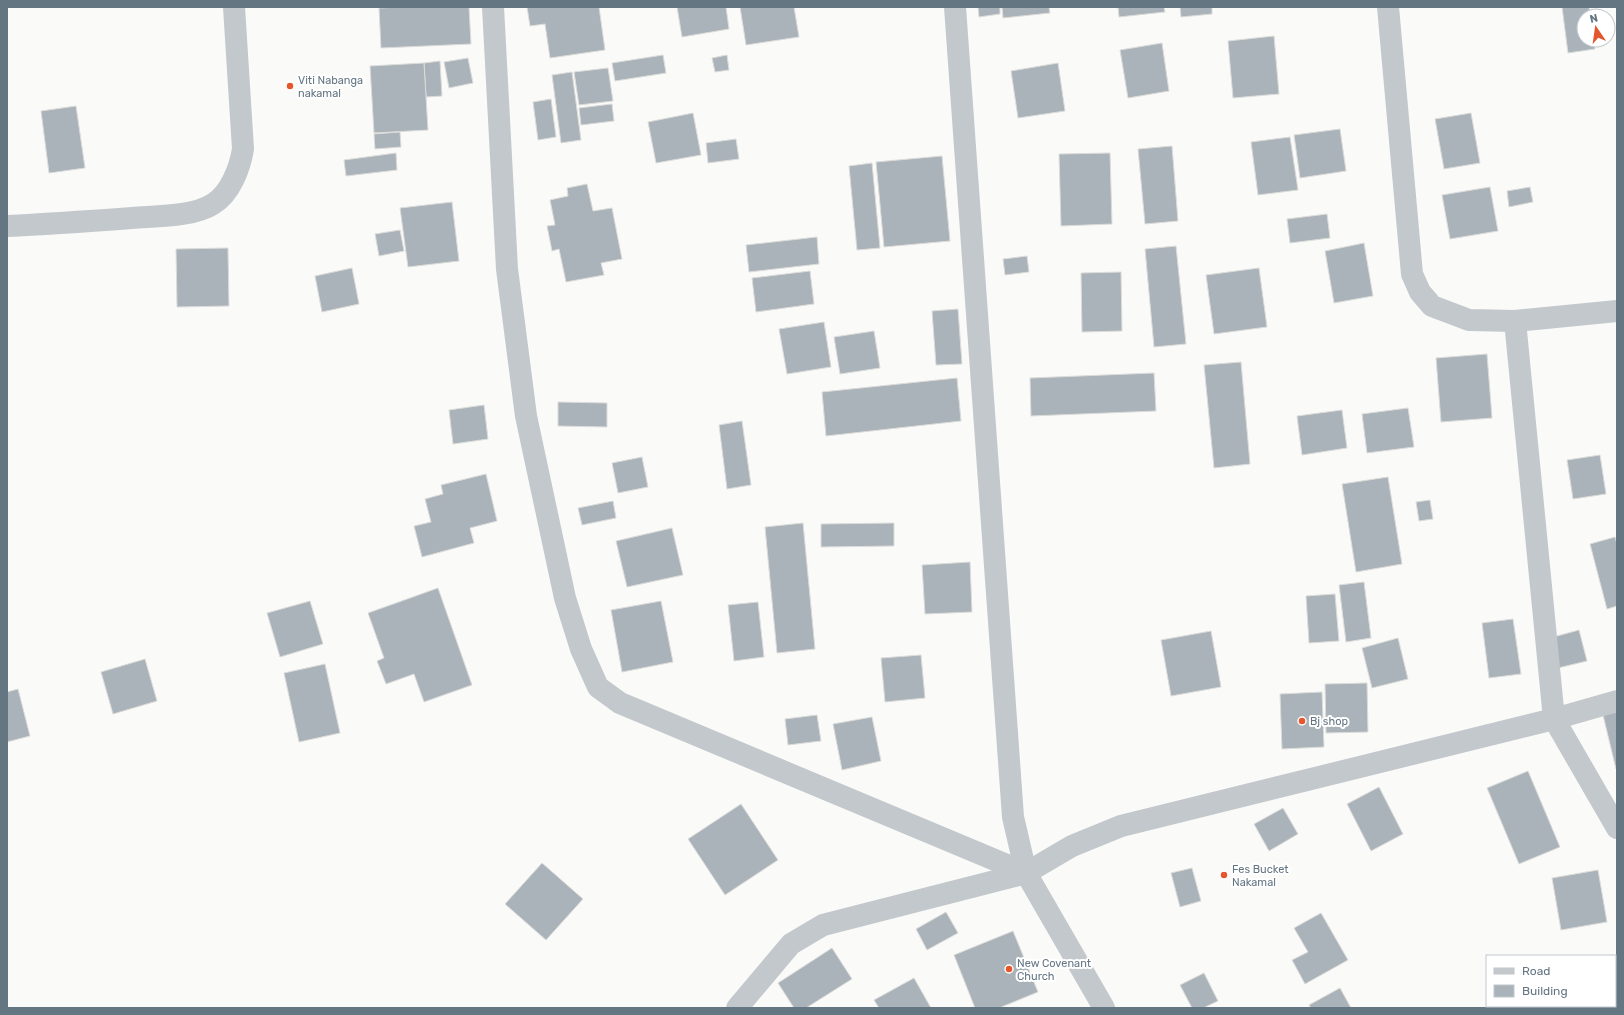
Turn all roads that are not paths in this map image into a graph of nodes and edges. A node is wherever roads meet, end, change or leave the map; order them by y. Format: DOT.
graph roads {
  1 [pos="234,7"];
  2 [pos="493,7"];
  3 [pos="955,7"];
  4 [pos="1388,7"];
  5 [pos="7,226"];
  6 [pos="1617,311"];
  7 [pos="1515,321"];
  8 [pos="1617,701"];
  9 [pos="1554,719"];
  10 [pos="1617,828"];
  11 [pos="1026,873"];
  12 [pos="737,1008"];
  13 [pos="1104,1008"];
  1 -- 5 [label="street"];
  2 -- 11 [label="street"];
  3 -- 11 [label="street"];
  4 -- 7 [label="street"];
  6 -- 7 [label="street"];
  7 -- 9 [label="street"];
  8 -- 9 [label="street"];
  9 -- 10 [label="street"];
  9 -- 11 [label="street"];
  11 -- 12 [label="street"];
  11 -- 13 [label="street"];
}
